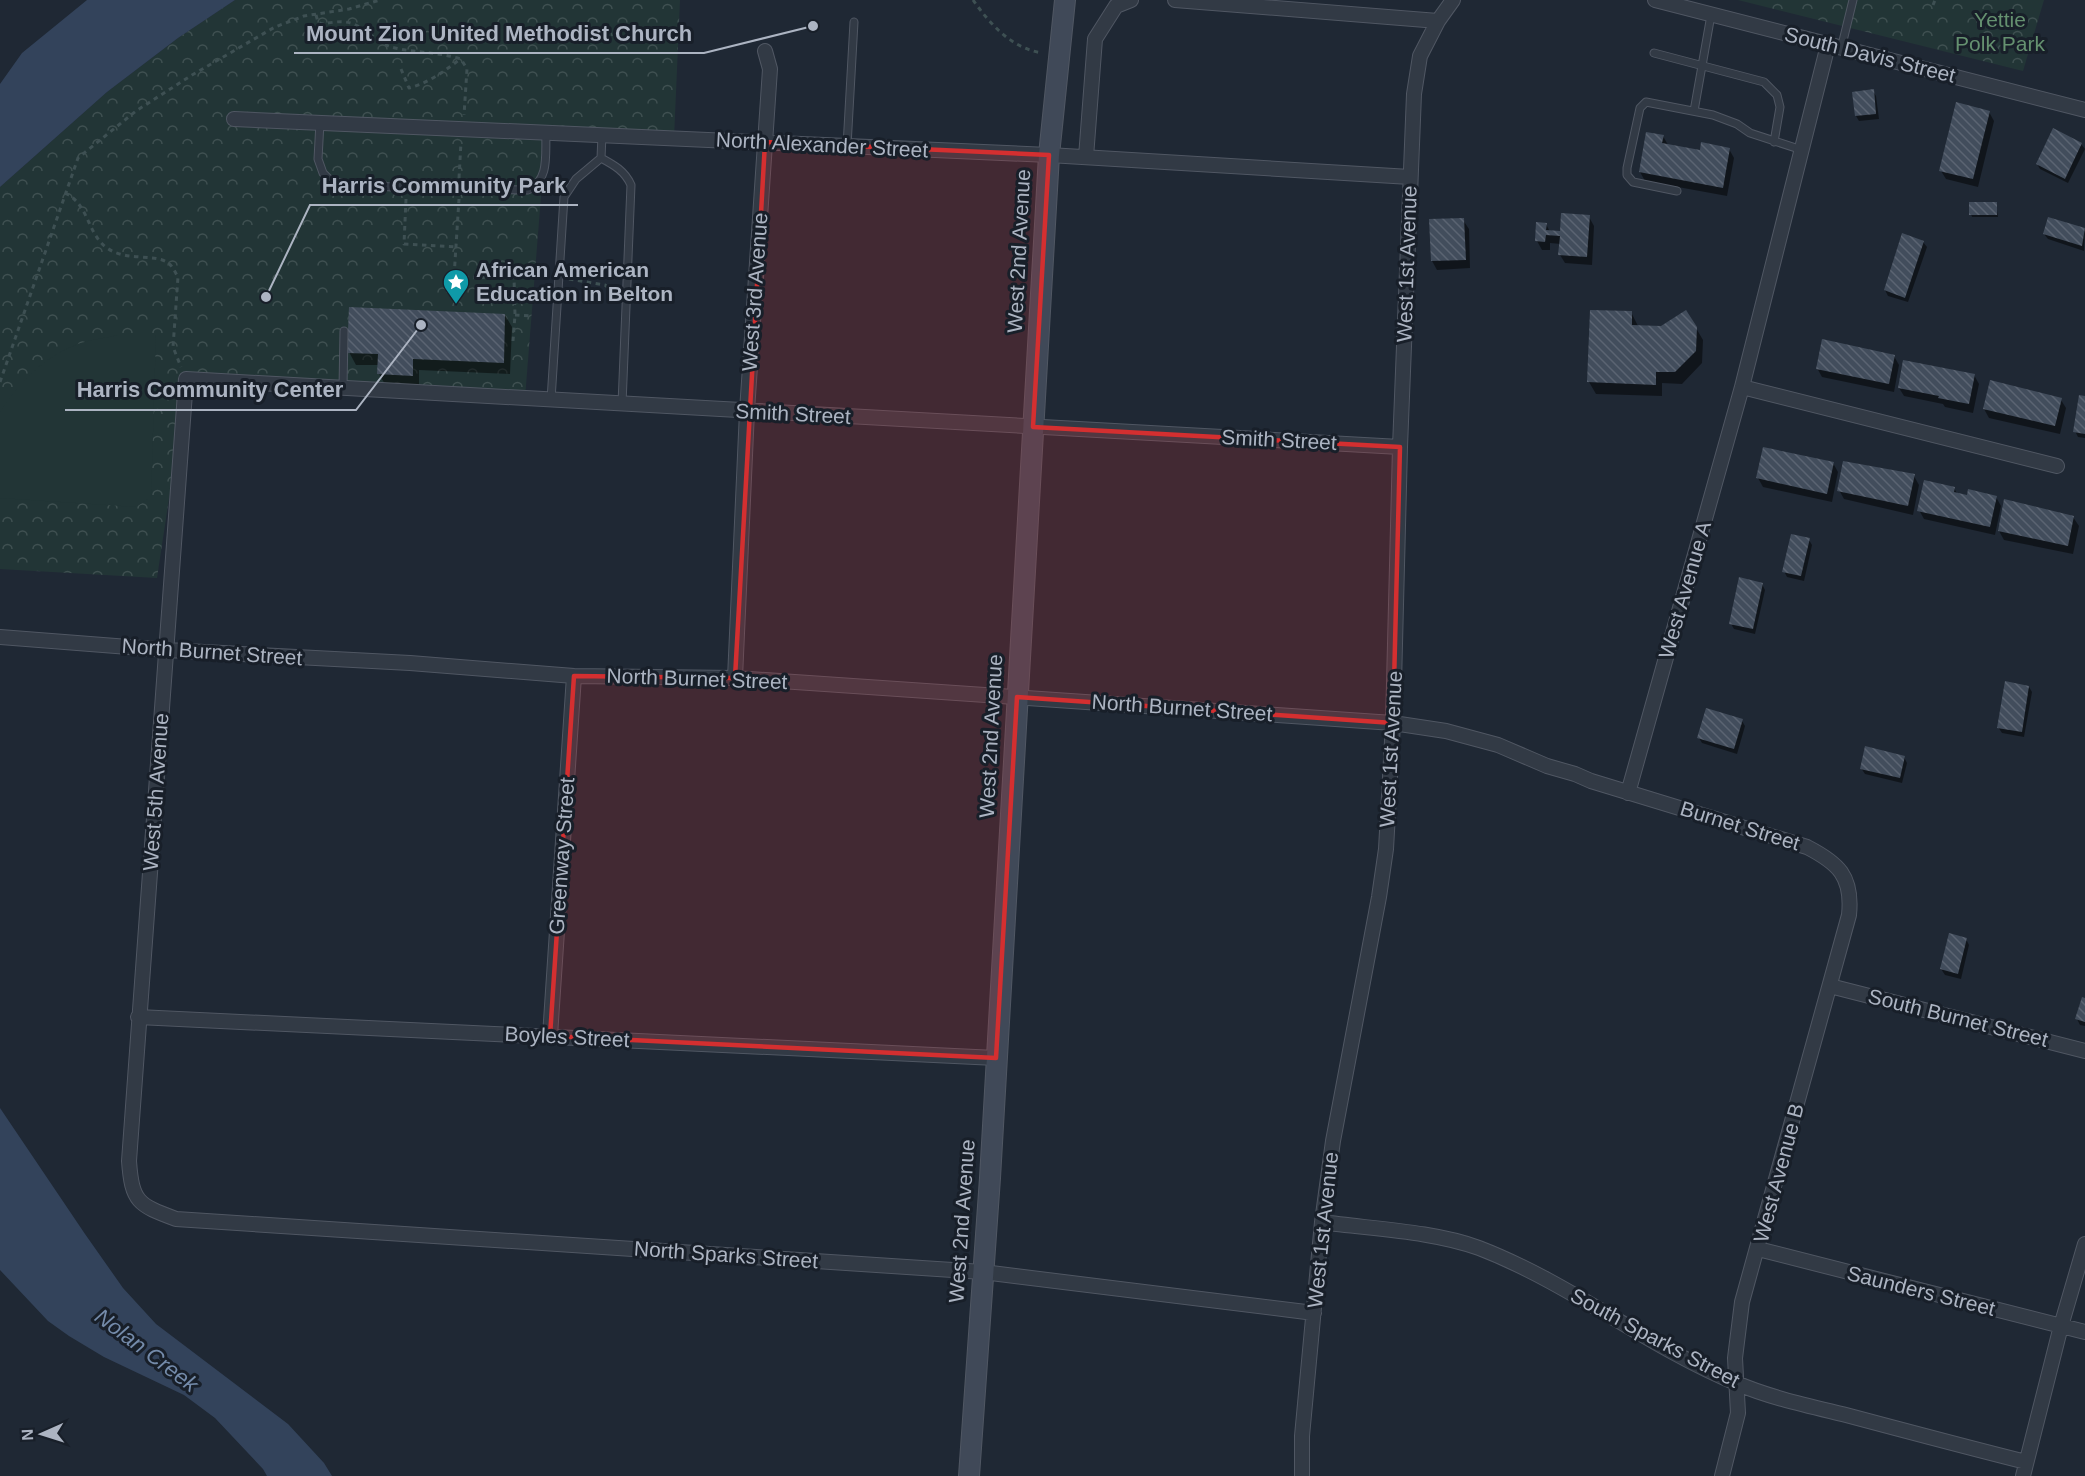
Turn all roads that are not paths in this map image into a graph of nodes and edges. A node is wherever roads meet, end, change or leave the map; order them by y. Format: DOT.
graph roads {
  1 [pos="1131,0"];
  2 [pos="1175,0"];
  3 [pos="1453,0"];
  4 [pos="1655,0"];
  5 [pos="1853,0"];
  6 [pos="1065,4"];
  7 [pos="1711,15"];
  8 [pos="1438,21"];
  9 [pos="854,22"];
  10 [pos="1835,47"];
  11 [pos="765,51"];
  12 [pos="1654,52"];
  13 [pos="1702,64"];
  14 [pos="2085,110"];
  15 [pos="1694,111"];
  16 [pos="234,119"];
  17 [pos="320,122"];
  18 [pos="546,132"];
  19 [pos="602,135"];
  20 [pos="765,142"];
  21 [pos="1774,142"];
  22 [pos="847,146"];
  23 [pos="1802,150"];
  24 [pos="1049,155"];
  25 [pos="1086,157"];
  26 [pos="601,158"];
  27 [pos="1410,177"];
  28 [pos="1677,191"];
  29 [pos="344,331"];
  30 [pos="186,379"];
  31 [pos="1742,387"];
  32 [pos="343,388"];
  33 [pos="551,400"];
  34 [pos="622,404"];
  35 [pos="747,411"];
  36 [pos="1033,427"];
  37 [pos="1400,447"];
  38 [pos="2057,466"];
  39 [pos="0,637"];
  40 [pos="167,650"];
  41 [pos="574,676"];
  42 [pos="735,678"];
  43 [pos="1017,697"];
  44 [pos="1393,723"];
  45 [pos="1629,793"];
  46 [pos="1843,873"];
  47 [pos="1830,986"];
  48 [pos="138,1017"];
  49 [pos="550,1036"];
  50 [pos="2085,1050"];
  51 [pos="996,1058"];
  52 [pos="140,1203"];
  53 [pos="1322,1222"];
  54 [pos="2085,1244"];
  55 [pos="1758,1249"];
  56 [pos="983,1272"];
  57 [pos="1314,1313"];
  58 [pos="2061,1326"];
  59 [pos="2085,1332"];
  60 [pos="1738,1384"];
  61 [pos="2024,1469"];
  62 [pos="969,1476"];
  63 [pos="1302,1476"];
  64 [pos="1722,1476"];
  1 -- 25 [label="street"];
  2 -- 8 [label="street"];
  3 -- 8 [label="street, West 1st Avenue"];
  4 -- 7 [label="street, South Davis Street"];
  5 -- 10 [label="lane"];
  6 -- 24 [label="street, West 2nd Avenue"];
  7 -- 10 [label="street, South Davis Street"];
  7 -- 13 [label="lane"];
  8 -- 27 [label="street, West 1st Avenue"];
  9 -- 22 [label="lane"];
  10 -- 14 [label="street, South Davis Street"];
  10 -- 23 [label="street, West Avenue A"];
  11 -- 20 [label="street, West 3rd Avenue"];
  12 -- 13 [label="lane"];
  13 -- 15 [label="lane"];
  13 -- 21 [label="lane"];
  15 -- 21 [label="lane"];
  15 -- 28 [label="lane"];
  16 -- 17 [label="street, North Alexander Street"];
  17 -- 18 [label="street, North Alexander Street"];
  17 -- 18 [label="lane"];
  18 -- 19 [label="street, North Alexander Street"];
  19 -- 20 [label="street, North Alexander Street"];
  19 -- 26 [label="lane"];
  20 -- 22 [label="street, North Alexander Street"];
  20 -- 35 [label="street, West 3rd Avenue"];
  21 -- 23 [label="lane"];
  22 -- 24 [label="street, North Alexander Street"];
  23 -- 31 [label="street, West Avenue A"];
  24 -- 25 [label="street, North Alexander Street"];
  24 -- 36 [label="street, West 2nd Avenue"];
  25 -- 27 [label="street, North Alexander Street"];
  26 -- 33 [label="lane"];
  26 -- 34 [label="lane"];
  27 -- 37 [label="street, West 1st Avenue"];
  29 -- 32 [label="lane"];
  30 -- 32 [label="street, Smith Street"];
  30 -- 40 [label="street, West 5th Avenue"];
  31 -- 38 [label="street"];
  31 -- 45 [label="street, West Avenue A"];
  32 -- 33 [label="street, Smith Street"];
  33 -- 34 [label="street, Smith Street"];
  34 -- 35 [label="street, Smith Street"];
  35 -- 36 [label="street, Smith Street"];
  35 -- 42 [label="street, West 3rd Avenue"];
  36 -- 37 [label="street, Smith Street"];
  36 -- 43 [label="street, West 2nd Avenue"];
  37 -- 44 [label="street, West 1st Avenue"];
  39 -- 40 [label="street, North Burnet Street"];
  40 -- 41 [label="street, North Burnet Street"];
  40 -- 48 [label="street, West 5th Avenue"];
  41 -- 42 [label="street, North Burnet Street"];
  41 -- 49 [label="street, Greenway Street"];
  42 -- 43 [label="street, North Burnet Street"];
  43 -- 44 [label="street, North Burnet Street"];
  43 -- 51 [label="street, West 2nd Avenue"];
  44 -- 45 [label="street"];
  44 -- 53 [label="street, West 1st Avenue"];
  45 -- 46 [label="street, Burnet Street"];
  46 -- 47 [label="street, West Avenue B"];
  47 -- 50 [label="street, South Burnet Street"];
  47 -- 55 [label="street, West Avenue B"];
  48 -- 49 [label="street, Boyles Street"];
  48 -- 52 [label="street, West 5th Avenue"];
  49 -- 51 [label="street, Boyles Street"];
  51 -- 56 [label="street, West 2nd Avenue"];
  52 -- 56 [label="street, North Sparks Street"];
  53 -- 57 [label="street, West 1st Avenue"];
  53 -- 60 [label="street, South Sparks Street"];
  54 -- 58 [label="street"];
  55 -- 58 [label="street, Saunders Street"];
  55 -- 60 [label="street, West Avenue B"];
  56 -- 57 [label="street, North Sparks Street"];
  56 -- 62 [label="street, West 2nd Avenue"];
  57 -- 63 [label="street, West 1st Avenue"];
  58 -- 59 [label="street, Saunders Street"];
  58 -- 61 [label="street"];
  60 -- 61 [label="street, South Sparks Street"];
  60 -- 64 [label="street, West Avenue B"];
}
